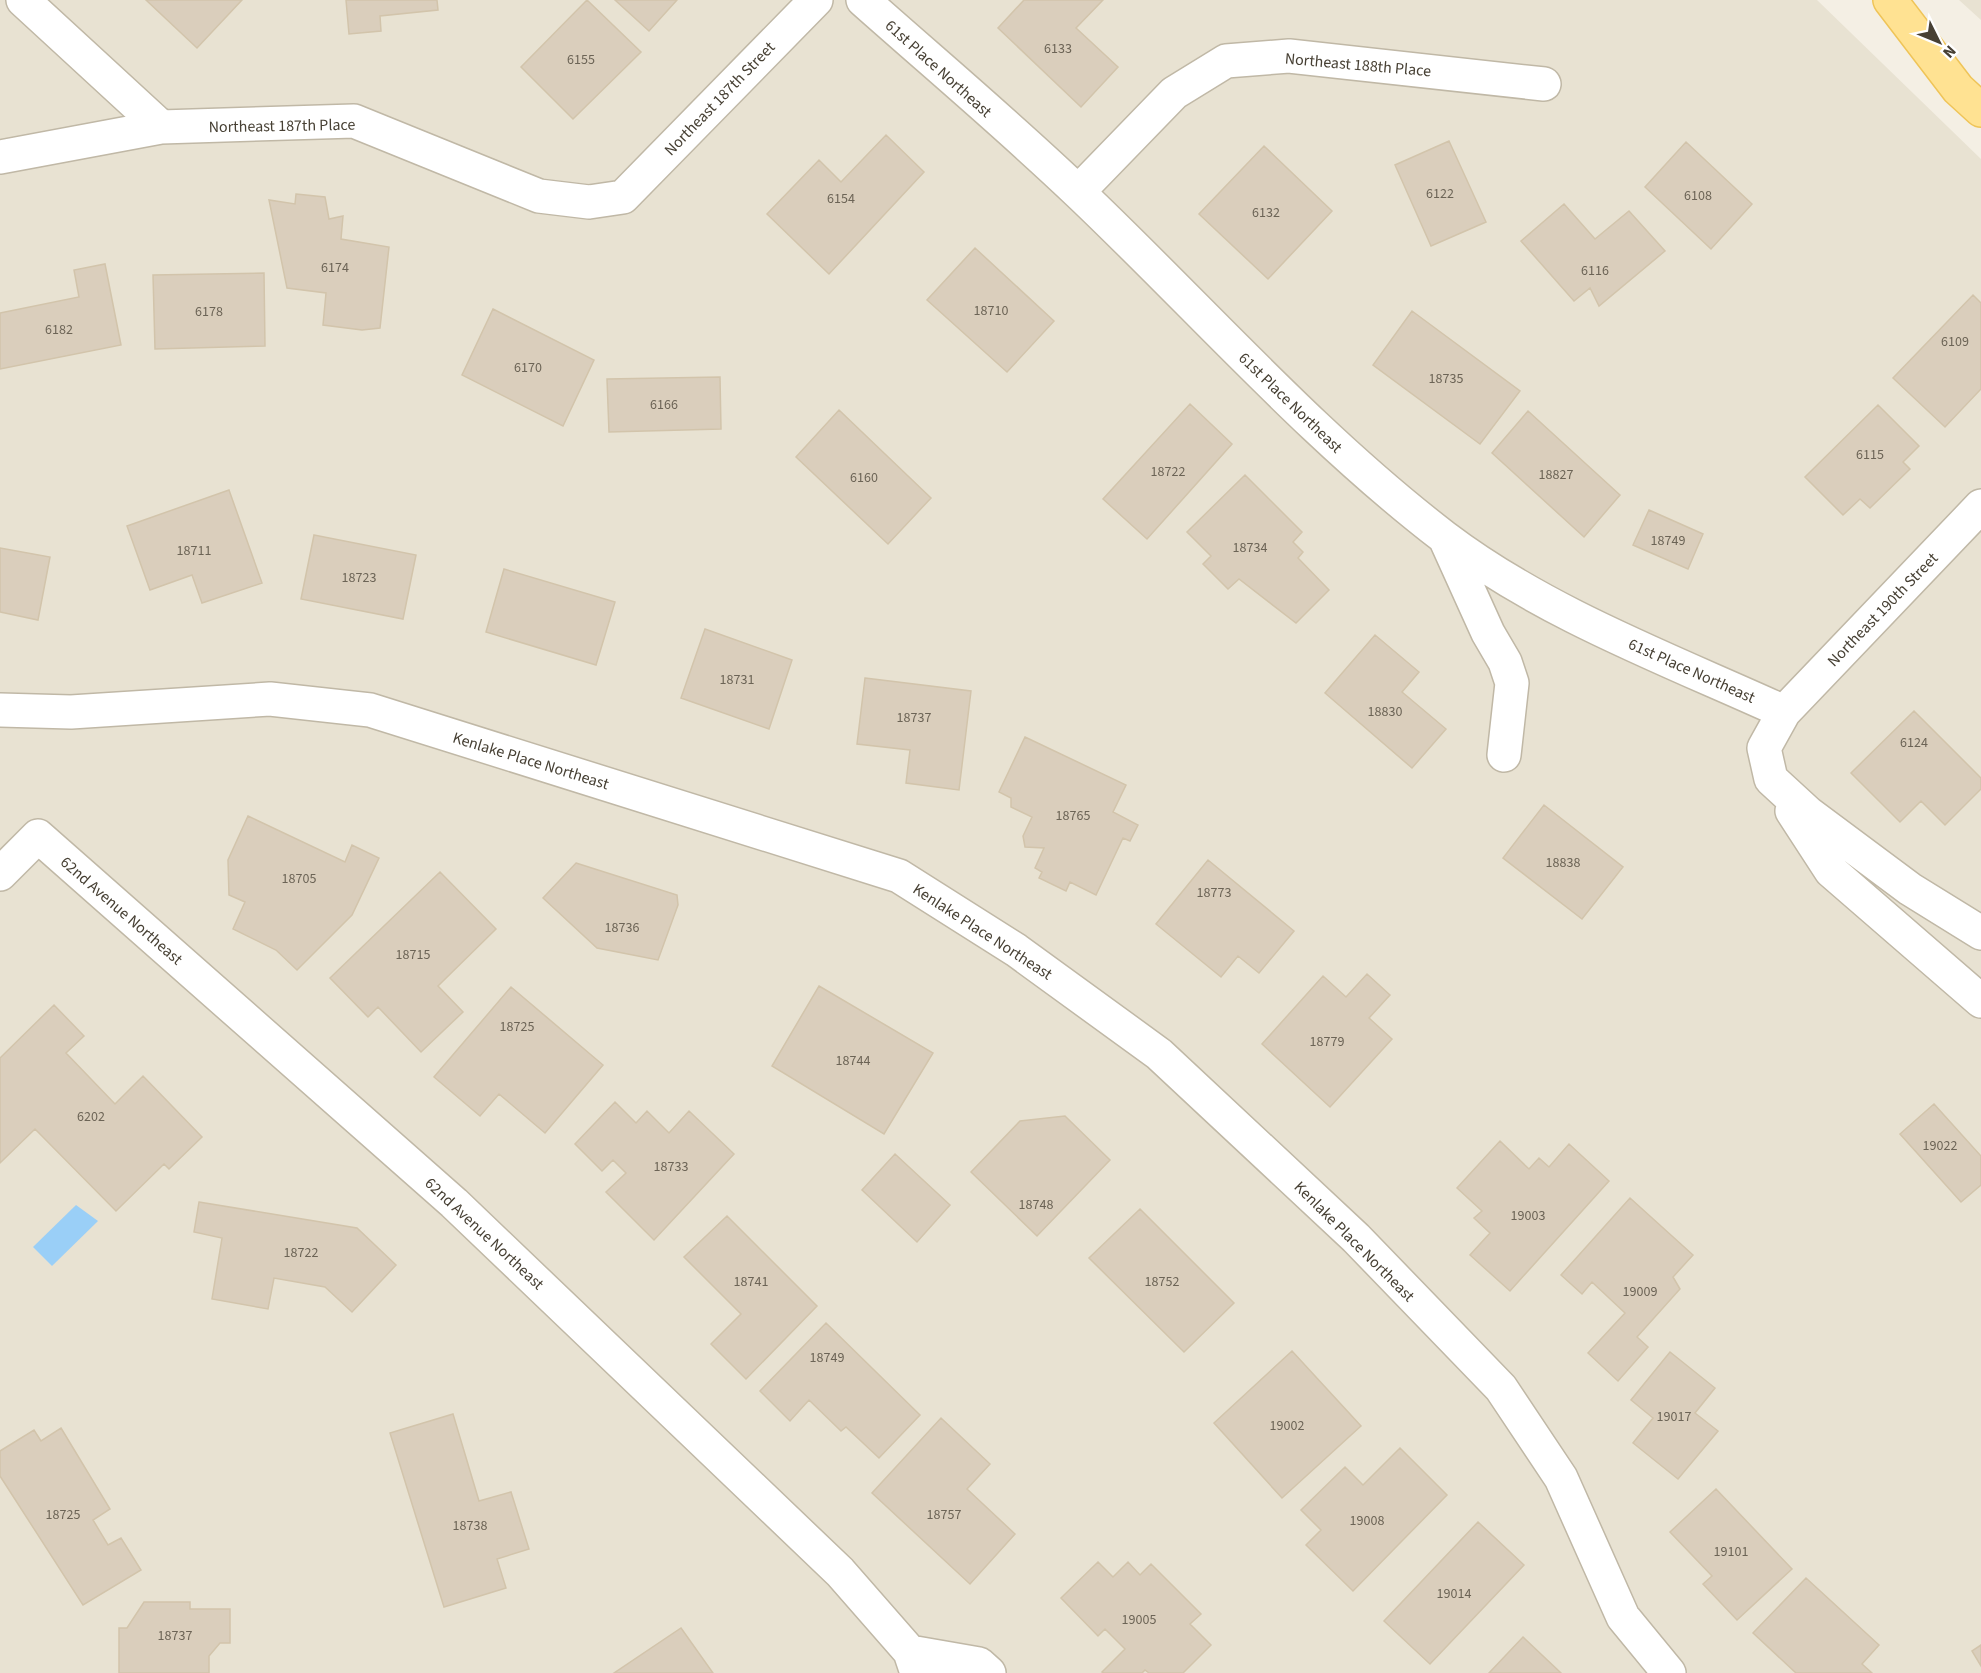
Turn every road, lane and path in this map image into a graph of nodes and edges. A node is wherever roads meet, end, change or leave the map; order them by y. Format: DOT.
graph roads {
  1 [pos="23,0"];
  2 [pos="816,0"];
  3 [pos="863,0"];
  4 [pos="1890,0"];
  5 [pos="1544,84"];
  6 [pos="1981,110"];
  7 [pos="161,127"];
  8 [pos="0,157"];
  9 [pos="1078,192"];
  10 [pos="623,197"];
  11 [pos="1981,506"];
  12 [pos="1445,538"];
  13 [pos="0,710"];
  14 [pos="1784,712"];
  15 [pos="1504,754"];
  16 [pos="1771,779"];
  17 [pos="0,874"];
  18 [pos="1981,933"];
  19 [pos="1981,1001"];
  20 [pos="907,1666"];
  21 [pos="989,1673"];
  22 [pos="1669,1673"];
  1 -- 7 [label="street"];
  2 -- 10 [label="street, Northeast 187th Street"];
  3 -- 9 [label="street, 61st Place Northeast"];
  4 -- 6 [label="main road"];
  5 -- 9 [label="street, Northeast 188th Place"];
  7 -- 8 [label="street, Northeast 187th Place"];
  7 -- 10 [label="street, Northeast 187th Place"];
  9 -- 12 [label="street, 61st Place Northeast"];
  11 -- 14 [label="street, Northeast 190th Street"];
  12 -- 14 [label="street, 61st Place Northeast"];
  12 -- 15 [label="street"];
  13 -- 22 [label="street, Kenlake Place Northeast"];
  14 -- 16 [label="street, Northeast 190th Street"];
  16 -- 18 [label="street"];
  16 -- 19 [label="street"];
  17 -- 20 [label="street, 62nd Avenue Northeast"];
  20 -- 21 [label="street, 62nd Avenue Northeast"];
}
